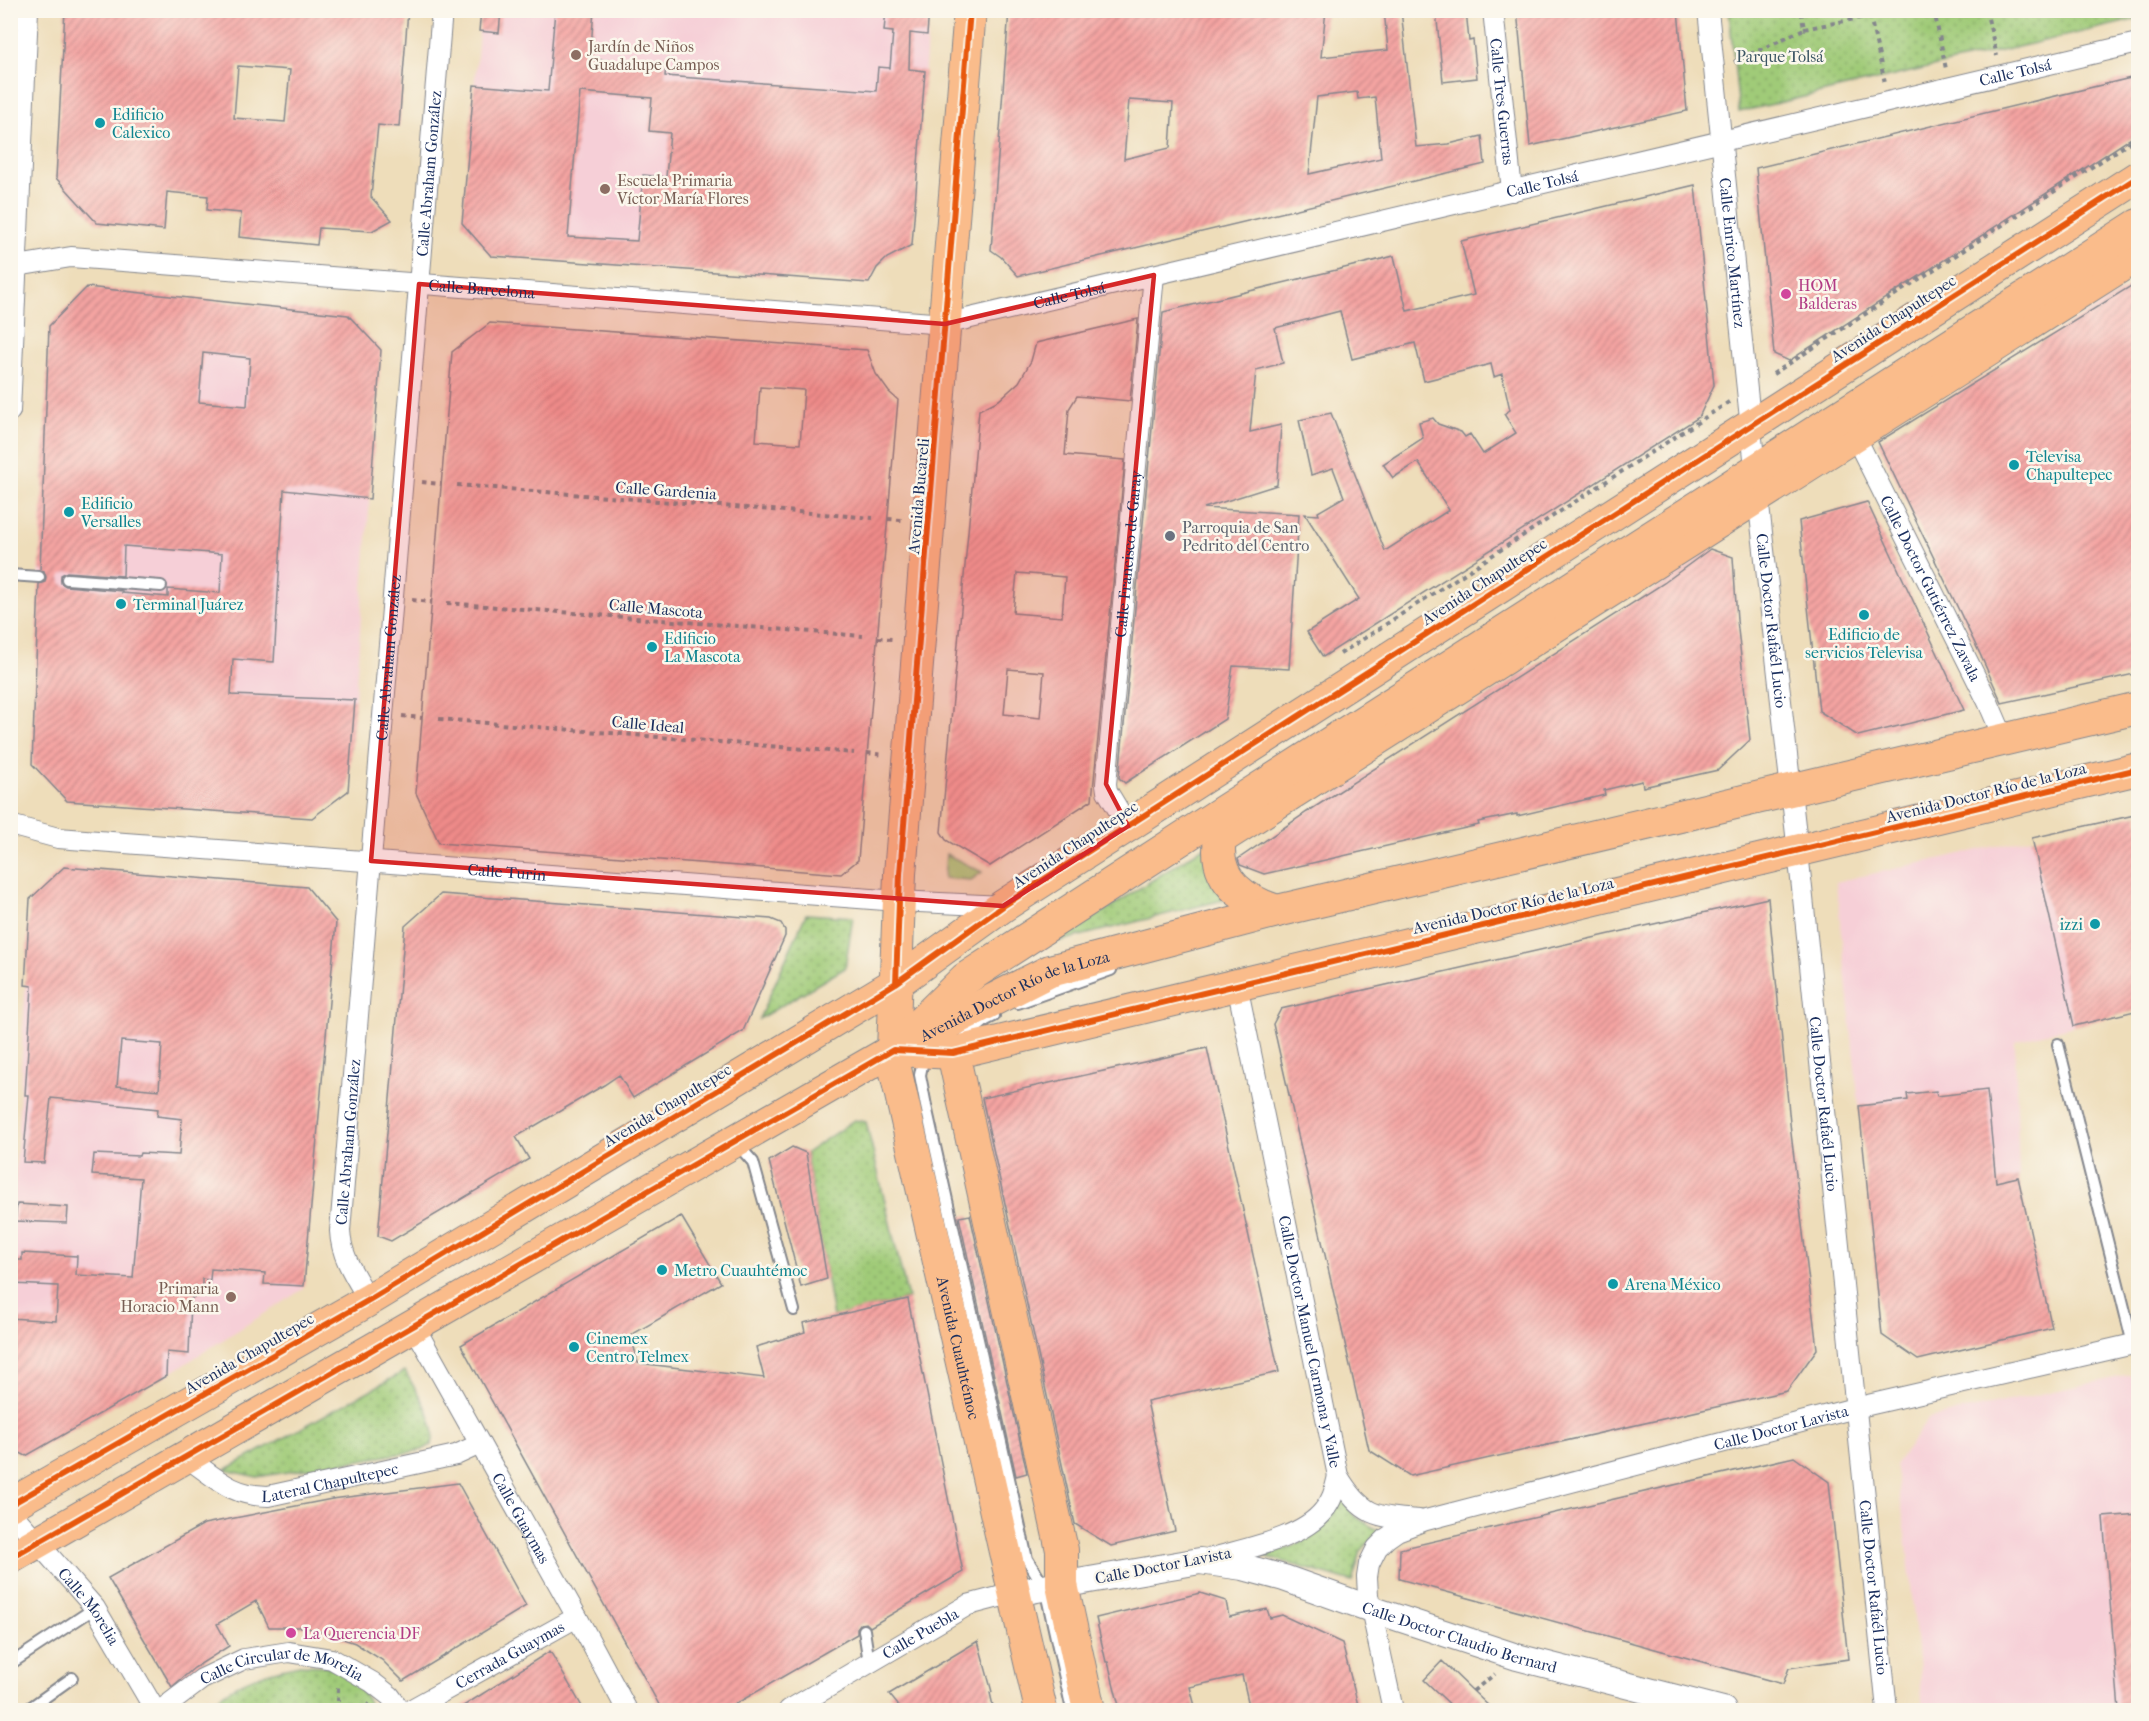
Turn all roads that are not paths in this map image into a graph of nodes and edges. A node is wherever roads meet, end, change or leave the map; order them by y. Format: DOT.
graph roads {
  1 [pos="28,10"];
  2 [pos="442,10"];
  3 [pos="970,10"];
  4 [pos="1493,10"];
  5 [pos="1708,10"];
  6 [pos="2139,43"];
  7 [pos="17,134"];
  8 [pos="1722,141"];
  9 [pos="2139,177"];
  10 [pos="1512,190"];
  11 [pos="2139,225"];
  12 [pos="2139,238"];
  13 [pos="2139,255"];
  14 [pos="14,269"];
  15 [pos="1154,275"];
  16 [pos="419,284"];
  17 [pos="945,324"];
  18 [pos="10,411"];
  19 [pos="1751,425"];
  20 [pos="1856,436"];
  21 [pos="1757,483"];
  22 [pos="10,575"];
  23 [pos="39,577"];
  24 [pos="67,579"];
  25 [pos="160,586"];
  26 [pos="2139,708"];
  27 [pos="2004,739"];
  28 [pos="2139,769"];
  29 [pos="1790,789"];
  30 [pos="1222,824"];
  31 [pos="10,825"];
  32 [pos="1128,826"];
  33 [pos="1798,851"];
  34 [pos="371,861"];
  35 [pos="898,901"];
  36 [pos="1003,906"];
  37 [pos="1277,912"];
  38 [pos="1153,955"];
  39 [pos="1119,967"];
  40 [pos="1002,969"];
  41 [pos="896,983"];
  42 [pos="1237,985"];
  43 [pos="957,1003"];
  44 [pos="2058,1044"];
  45 [pos="938,1045"];
  46 [pos="893,1050"];
  47 [pos="950,1095"];
  48 [pos="735,1141"];
  49 [pos="369,1300"];
  50 [pos="794,1310"];
  51 [pos="414,1326"];
  52 [pos="2136,1344"];
  53 [pos="1855,1408"];
  54 [pos="480,1444"];
  55 [pos="186,1457"];
  56 [pos="1338,1476"];
  57 [pos="10,1506"];
  58 [pos="10,1511"];
  59 [pos="1426,1520"];
  60 [pos="39,1542"];
  61 [pos="10,1558"];
  62 [pos="1200,1561"];
  63 [pos="1051,1583"];
  64 [pos="1014,1593"];
  65 [pos="95,1608"];
  66 [pos="1371,1609"];
  67 [pos="577,1617"];
  68 [pos="864,1630"];
  69 [pos="869,1663"];
  70 [pos="10,1664"];
  71 [pos="72,1678"];
  72 [pos="27,1710"];
  73 [pos="155,1710"];
  74 [pos="161,1710"];
  75 [pos="400,1710"];
  76 [pos="410,1710"];
  77 [pos="627,1710"];
  78 [pos="789,1710"];
  79 [pos="1041,1710"];
  80 [pos="1072,1710"];
  81 [pos="1089,1710"];
  82 [pos="1393,1710"];
  83 [pos="1723,1710"];
  84 [pos="1887,1710"];
  1 -- 7 [label="street"];
  2 -- 16 [label="street, Calle Abraham González"];
  3 -- 17 [label="main road, Avenida Bucareli"];
  4 -- 10 [label="street, Calle Tres Guerras"];
  5 -- 8 [label="street, Calle Enrico Martínez"];
  6 -- 8 [label="street, Calle Tolsá"];
  7 -- 14 [label="street"];
  8 -- 10 [label="street, Calle Tolsá"];
  8 -- 19 [label="street, Calle Enrico Martínez"];
  9 -- 19 [label="main road, Avenida Chapultepec"];
  10 -- 15 [label="street, Calle Tolsá"];
  11 -- 21 [label="main road"];
  12 -- 21 [label="lane"];
  13 -- 20 [label="main road"];
  14 -- 16 [label="street, Calle Barcelona"];
  14 -- 18 [label="street"];
  15 -- 17 [label="street, Calle Tolsá"];
  15 -- 32 [label="street, Calle Francisco de Garay"];
  16 -- 17 [label="street, Calle Barcelona"];
  16 -- 34 [label="street, Calle Abraham González"];
  17 -- 35 [label="main road, Avenida Bucareli"];
  19 -- 21 [label="street, Calle Enrico Martínez"];
  19 -- 32 [label="main road, Avenida Chapultepec"];
  20 -- 21 [label="main road"];
  20 -- 27 [label="street, Calle Doctor Gutiérrez Zavala"];
  21 -- 29 [label="street, Calle Doctor Rafaél Lucio"];
  21 -- 30 [label="main road"];
  22 -- 23 [label="lane"];
  24 -- 25 [label="lane"];
  26 -- 27 [label="main road, Avenida Doctor Río de la Loza"];
  27 -- 29 [label="main road, Avenida Doctor Río de la Loza"];
  28 -- 33 [label="main road, Avenida Doctor Río de la Loza"];
  29 -- 33 [label="street, Calle Doctor Rafaél Lucio"];
  29 -- 37 [label="main road, Avenida Doctor Río de la Loza"];
  30 -- 37 [label="main road"];
  30 -- 40 [label="lane"];
  30 -- 46 [label="main road"];
  31 -- 34 [label="street, Calle Turin"];
  32 -- 36 [label="main road, Avenida Chapultepec"];
  33 -- 42 [label="main road, Avenida Doctor Río de la Loza"];
  33 -- 53 [label="street, Calle Doctor Rafaél Lucio"];
  34 -- 35 [label="street, Calle Turin"];
  34 -- 49 [label="street, Calle Abraham González"];
  35 -- 36 [label="street, Calle Turin"];
  35 -- 41 [label="main road, Avenida Bucareli"];
  36 -- 41 [label="main road, Avenida Chapultepec"];
  37 -- 38 [label="lane"];
  37 -- 45 [label="main road, Avenida Doctor Río de la Loza"];
  39 -- 45 [label="lane"];
  41 -- 46 [label="main road, Avenida Cuauhtémoc"];
  41 -- 49 [label="main road, Avenida Chapultepec"];
  42 -- 45 [label="main road, Avenida Doctor Río de la Loza"];
  42 -- 56 [label="street, Calle Doctor Manuel Carmona y Valle"];
  43 -- 45 [label="lane"];
  44 -- 52 [label="lane"];
  45 -- 46 [label="main road, Avenida Doctor Río de la Loza"];
  45 -- 47 [label="lane"];
  45 -- 63 [label="main road"];
  46 -- 48 [label="main road"];
  46 -- 64 [label="main road, Avenida Cuauhtémoc"];
  48 -- 50 [label="lane"];
  48 -- 51 [label="main road"];
  49 -- 57 [label="main road, Avenida Chapultepec"];
  51 -- 54 [label="street, Calle Guaymas"];
  51 -- 55 [label="main road"];
  52 -- 53 [label="street, Calle Doctor Lavista"];
  53 -- 59 [label="street, Calle Doctor Lavista"];
  53 -- 84 [label="street, Calle Doctor Rafaél Lucio"];
  54 -- 55 [label="street, Lateral Chapultepec"];
  54 -- 67 [label="street, Calle Guaymas"];
  55 -- 60 [label="main road"];
  56 -- 59 [label="street, Calle Doctor Manuel Carmona y Valle"];
  56 -- 62 [label="street, Calle Doctor Lavista"];
  58 -- 60 [label="street, Calle Morelia"];
  59 -- 66 [label="street"];
  60 -- 61 [label="main road"];
  60 -- 65 [label="street, Calle Morelia"];
  62 -- 63 [label="street, Calle Doctor Lavista"];
  62 -- 66 [label="street, Calle Doctor Claudio Bernard"];
  63 -- 64 [label="street, Calle Puebla"];
  63 -- 80 [label="lane"];
  63 -- 81 [label="main road"];
  64 -- 69 [label="street, Calle Puebla"];
  64 -- 79 [label="main road, Avenida Cuauhtémoc"];
  65 -- 70 [label="lane"];
  65 -- 73 [label="street, Calle Morelia"];
  66 -- 82 [label="street"];
  66 -- 83 [label="street, Calle Doctor Claudio Bernard"];
  67 -- 76 [label="street, Cerrada Guaymas"];
  67 -- 77 [label="street, Calle Guaymas"];
  68 -- 69 [label="lane"];
  69 -- 78 [label="street, Calle Puebla"];
  71 -- 72 [label="lane"];
  74 -- 75 [label="street, Calle Circular de Morelia"];
}
